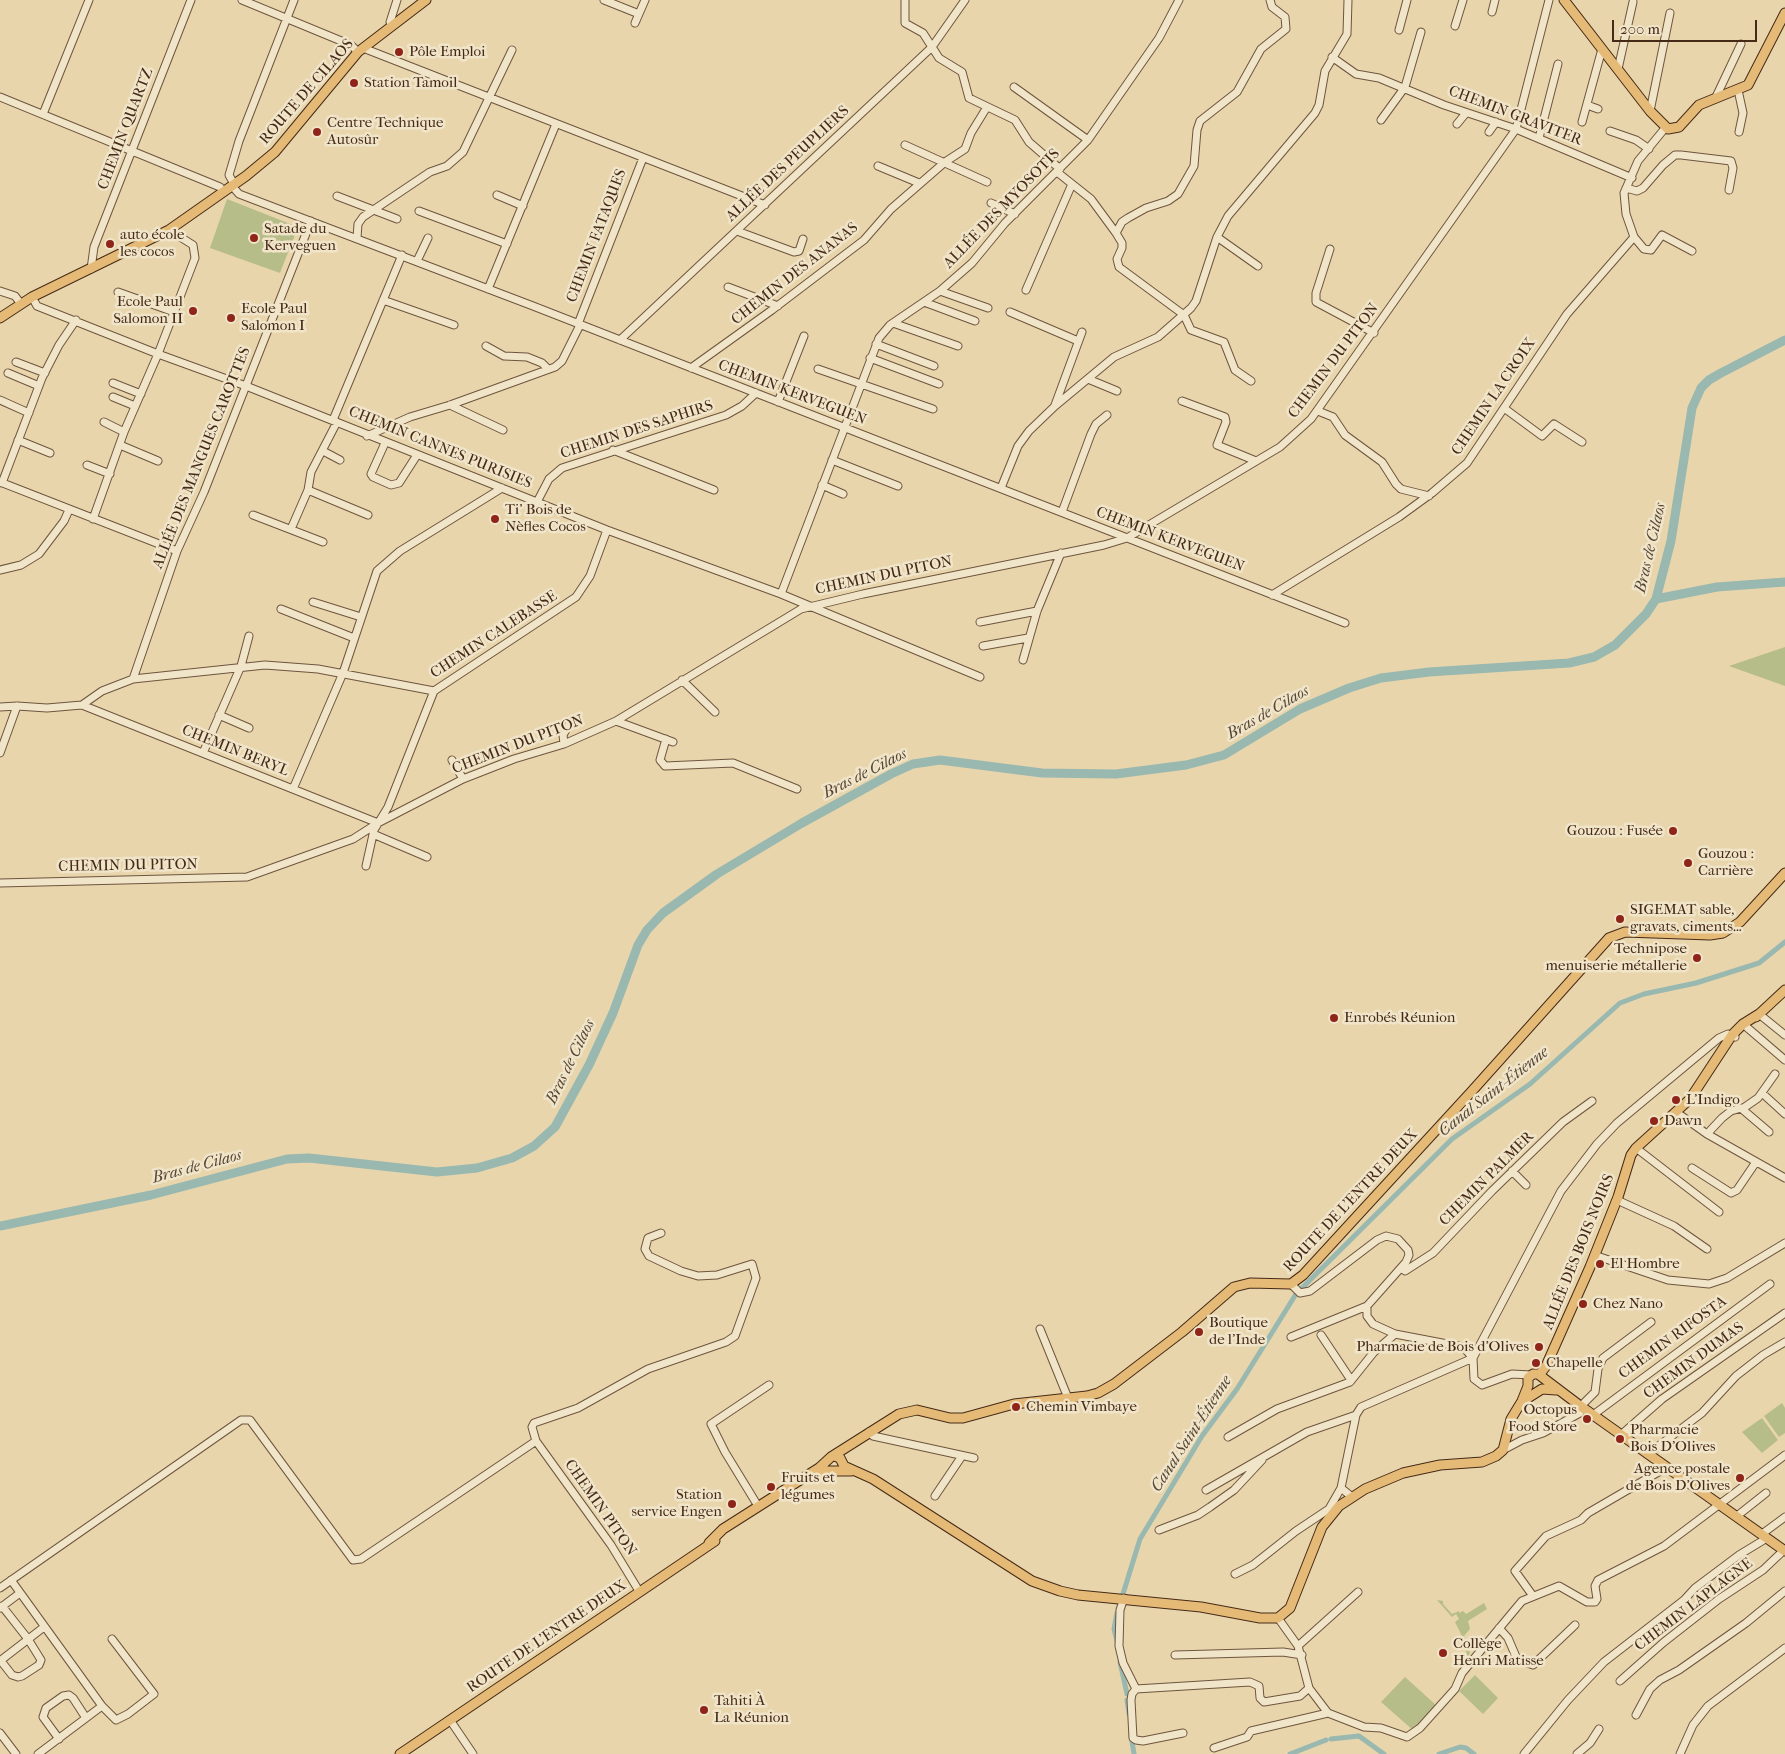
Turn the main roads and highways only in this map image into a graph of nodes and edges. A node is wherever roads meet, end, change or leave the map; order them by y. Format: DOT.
graph roads {
  1 [pos="426,0"];
  2 [pos="1564,0"];
  3 [pos="1785,13"];
  4 [pos="0,318"];
  5 [pos="1785,873"];
  6 [pos="1785,990"];
  7 [pos="1535,1382"];
  8 [pos="839,1463"];
  9 [pos="828,1467"];
  10 [pos="709,1544"];
  11 [pos="1785,1551"];
  12 [pos="400,1754"];
  1 -- 4 [label="main road, ROUTE DE CILAOS"];
  2 -- 3 [label="main road"];
  5 -- 8 [label="main road, ROUTE DE L'ENTRE DEUX"];
  6 -- 7 [label="main road, ALLÉE DES BOIS NOIRS"];
  7 -- 8 [label="main road, ALLÉE DES BOIS NOIRS"];
  7 -- 11 [label="main road"];
  8 -- 9 [label="main road"];
  8 -- 9 [label="main road, ROUTE DE L'ENTRE DEUX"];
  9 -- 10 [label="main road, ROUTE DE L'ENTRE DEUX"];
  9 -- 10 [label="main road, ROUTE DE L'ENTRE DEUX"];
  10 -- 12 [label="main road, ROUTE DE L'ENTRE DEUX"];
}
